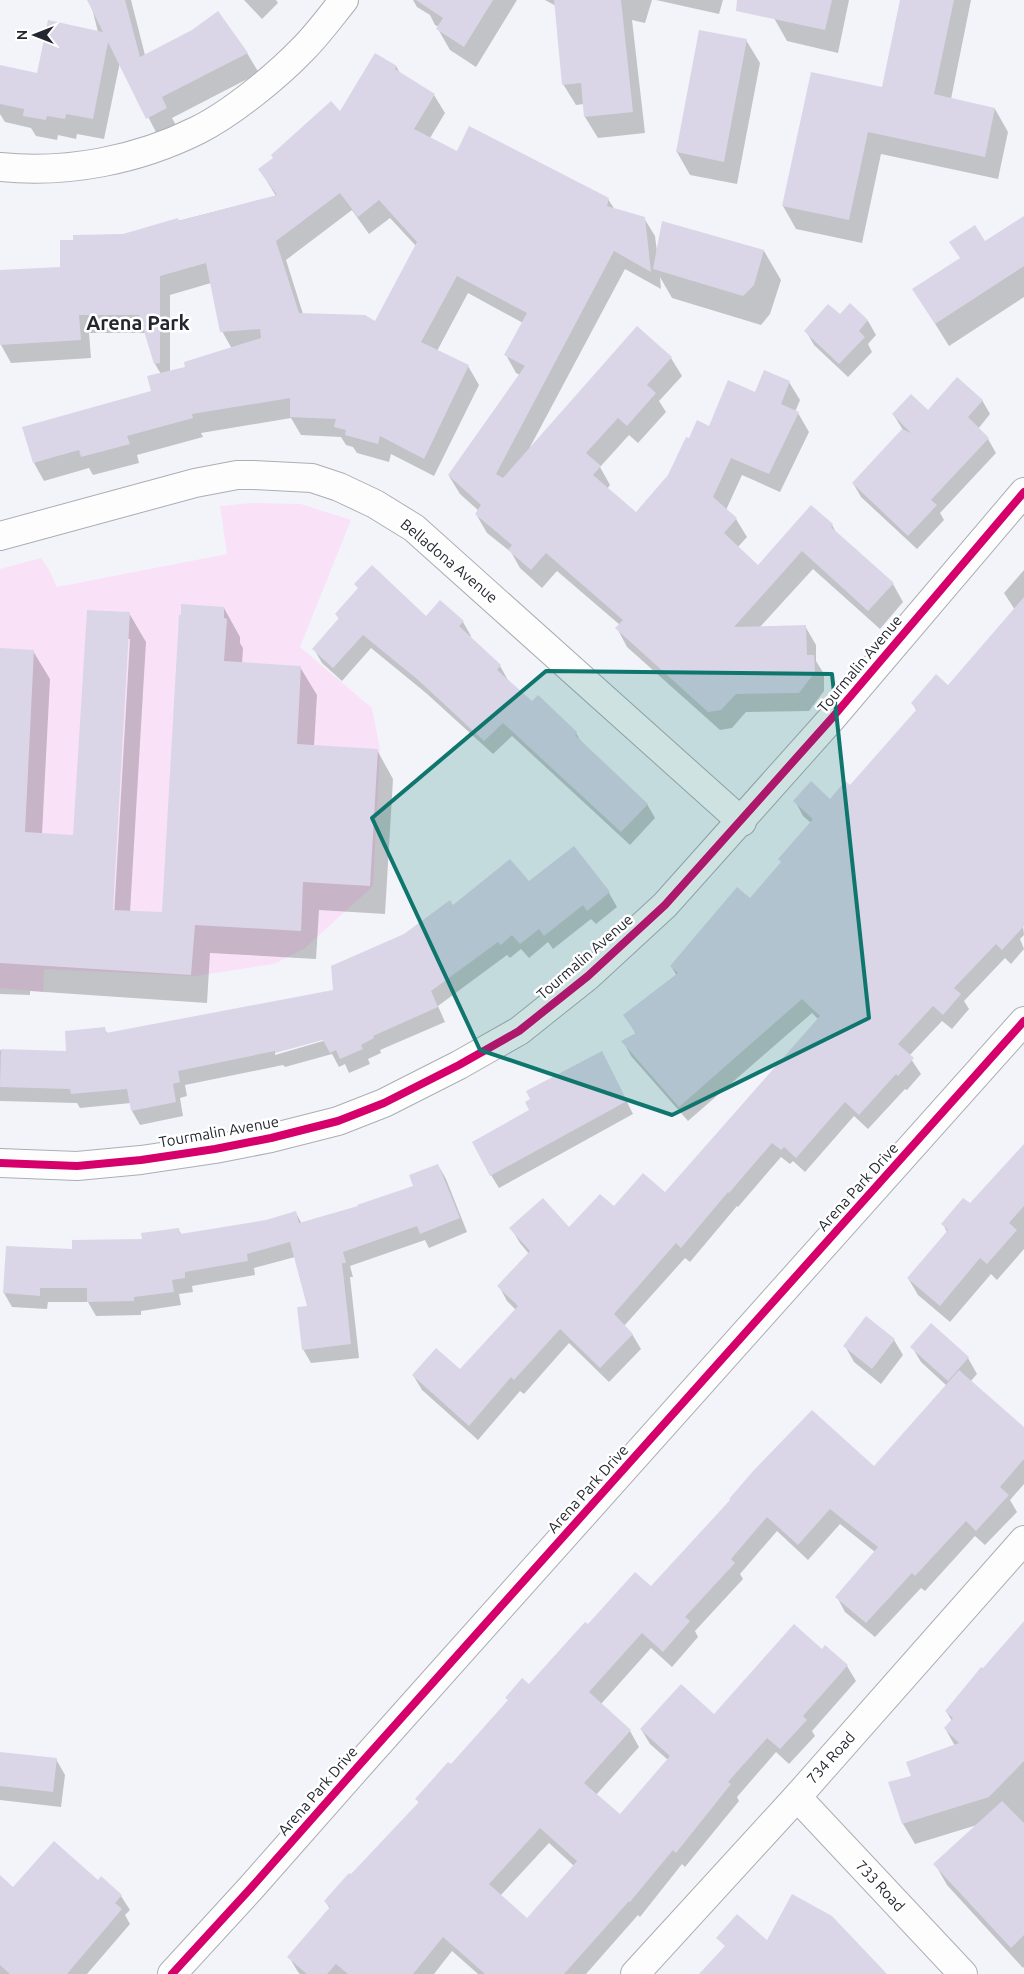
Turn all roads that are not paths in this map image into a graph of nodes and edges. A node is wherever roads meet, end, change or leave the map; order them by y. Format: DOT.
graph roads {
  1 [pos="344,0"];
  2 [pos="0,167"];
  3 [pos="1024,492"];
  4 [pos="0,536"];
  5 [pos="742,822"];
  6 [pos="1024,1021"];
  7 [pos="0,1163"];
  8 [pos="1024,1540"];
  9 [pos="797,1797"];
  10 [pos="172,1974"];
  11 [pos="635,1974"];
  12 [pos="964,1974"];
  1 -- 2 [label="street"];
  3 -- 5 [label="street, Tourmalin Avenue"];
  4 -- 5 [label="street, Belladona Avenue"];
  5 -- 7 [label="street, Tourmalin Avenue"];
  6 -- 10 [label="street, Arena Park Drive"];
  8 -- 9 [label="street, 734 Road"];
  9 -- 11 [label="street, 734 Road"];
  9 -- 12 [label="street, 733 Road"];
}
